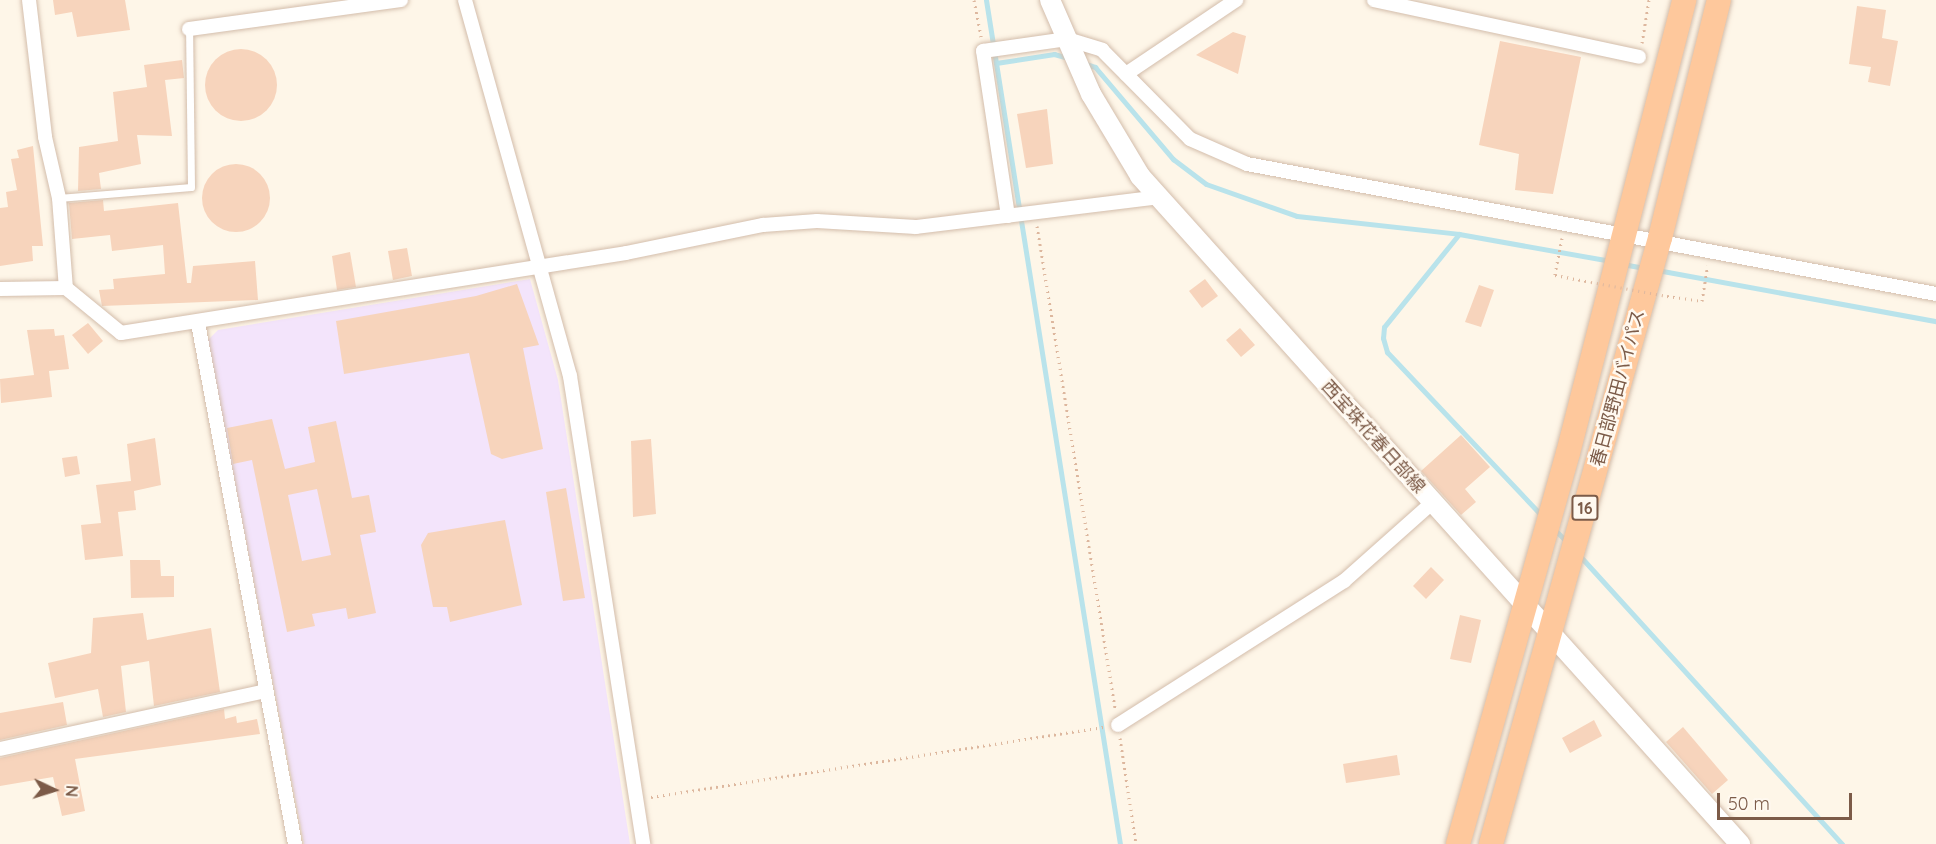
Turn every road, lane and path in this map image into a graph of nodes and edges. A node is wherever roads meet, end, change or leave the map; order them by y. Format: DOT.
graph roads {
  1 [pos="29,0"];
  2 [pos="401,0"];
  3 [pos="465,0"];
  4 [pos="974,0"];
  5 [pos="1050,0"];
  6 [pos="1236,0"];
  7 [pos="1374,0"];
  8 [pos="1649,0"];
  9 [pos="1684,0"];
  10 [pos="1719,0"];
  11 [pos="189,29"];
  12 [pos="1069,43"];
  13 [pos="983,51"];
  14 [pos="1639,57"];
  15 [pos="1126,74"];
  16 [pos="1159,197"];
  17 [pos="59,198"];
  18 [pos="1035,212"];
  19 [pos="1008,216"];
  20 [pos="1565,221"];
  21 [pos="1626,232"];
  22 [pos="1659,238"];
  23 [pos="1711,249"];
  24 [pos="540,266"];
  25 [pos="66,288"];
  26 [pos="0,289"];
  27 [pos="1936,294"];
  28 [pos="198,323"];
  29 [pos="1432,503"];
  30 [pos="1526,606"];
  31 [pos="1550,633"];
  32 [pos="265,692"];
  33 [pos="1118,725"];
  34 [pos="0,749"];
  35 [pos="635,800"];
  36 [pos="295,844"];
  37 [pos="642,844"];
  38 [pos="1136,844"];
  39 [pos="1458,844"];
  40 [pos="1491,844"];
  41 [pos="1740,844"];
  1 -- 17 [label="street"];
  2 -- 11 [label="street"];
  3 -- 24 [label="street"];
  4 -- 13 [label="path"];
  5 -- 12 [label="main road, 西宝珠花春日部線"];
  6 -- 15 [label="street"];
  7 -- 14 [label="street"];
  8 -- 14 [label="path"];
  9 -- 21 [label="highway, 春日部野田バイパス / 16"];
  10 -- 22 [label="highway, 春日部野田バイパス / 16"];
  11 -- 17 [label="lane"];
  12 -- 13 [label="street"];
  12 -- 15 [label="street"];
  12 -- 16 [label="main road, 西宝珠花春日部線"];
  13 -- 19 [label="street"];
  15 -- 20 [label="street"];
  16 -- 18 [label="street"];
  16 -- 29 [label="main road, 西宝珠花春日部線"];
  17 -- 25 [label="street"];
  18 -- 19 [label="street"];
  18 -- 33 [label="path"];
  19 -- 24 [label="street"];
  20 -- 21 [label="street"];
  20 -- 23 [label="path, bridge"];
  21 -- 22 [label="street"];
  21 -- 30 [label="highway, 春日部野田バイパス / 16"];
  22 -- 23 [label="street"];
  22 -- 31 [label="highway, 春日部野田バイパス / 16"];
  23 -- 27 [label="street"];
  24 -- 28 [label="street"];
  24 -- 35 [label="street"];
  25 -- 26 [label="street"];
  25 -- 28 [label="street"];
  28 -- 32 [label="street"];
  29 -- 30 [label="main road, 西宝珠花春日部線"];
  29 -- 33 [label="street"];
  30 -- 31 [label="main road, 西宝珠花春日部線"];
  30 -- 39 [label="highway, 春日部野田バイパス / 16"];
  31 -- 40 [label="highway, 春日部野田バイパス / 16"];
  31 -- 41 [label="main road, 西宝珠花春日部線"];
  32 -- 34 [label="street"];
  32 -- 36 [label="street"];
  33 -- 35 [label="path"];
  33 -- 38 [label="path"];
  35 -- 37 [label="street"];
}
